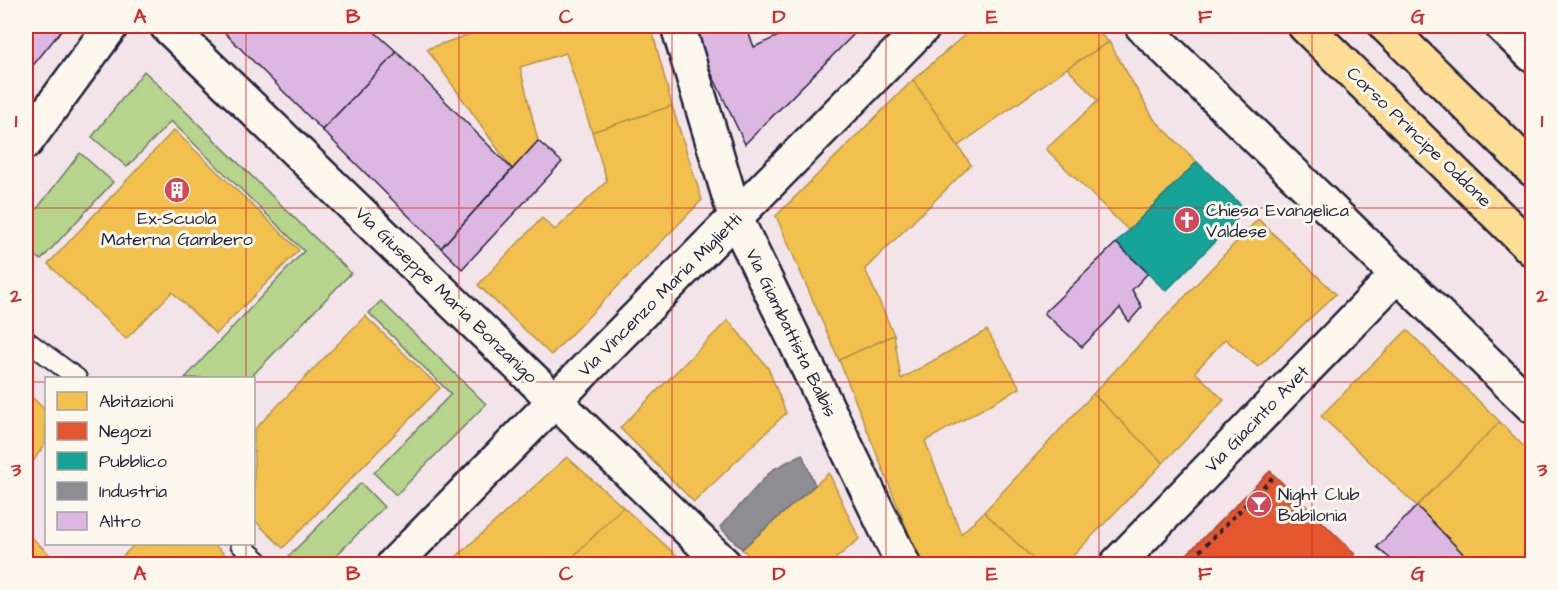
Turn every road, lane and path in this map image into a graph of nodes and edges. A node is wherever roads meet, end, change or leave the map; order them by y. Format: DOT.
graph roads {
  1 [pos="111,26"];
  2 [pos="167,26"];
  3 [pos="678,26"];
  4 [pos="924,26"];
  5 [pos="1142,26"];
  6 [pos="1305,26"];
  7 [pos="1386,26"];
  8 [pos="1502,26"];
  9 [pos="1533,55"];
  10 [pos="26,142"];
  11 [pos="1533,169"];
  12 [pos="736,219"];
  13 [pos="1533,249"];
  14 [pos="1398,274"];
  15 [pos="26,340"];
  16 [pos="76,377"];
  17 [pos="555,401"];
  18 [pos="1533,406"];
  19 [pos="1275,476"];
  20 [pos="242,545"];
  21 [pos="262,564"];
  22 [pos="394,564"];
  23 [pos="724,564"];
  24 [pos="903,564"];
  25 [pos="1117,564"];
  26 [pos="1186,564"];
  1 -- 10 [label="street"];
  2 -- 17 [label="street, Via Giuseppe Maria Bonzanigo"];
  3 -- 12 [label="street, Via Giambattista Balbis"];
  4 -- 12 [label="street, Via Vincenzo Maria Miglietti"];
  5 -- 14 [label="street"];
  6 -- 13 [label="main road, Corso Principe Oddone"];
  7 -- 11 [label="main road"];
  8 -- 9 [label="street"];
  12 -- 17 [label="street, Via Vincenzo Maria Miglietti"];
  12 -- 24 [label="street, Via Giambattista Balbis"];
  14 -- 18 [label="street"];
  14 -- 25 [label="street, Via Giacinto Avet"];
  15 -- 16 [label="lane"];
  17 -- 22 [label="street, Via Vincenzo Maria Miglietti"];
  17 -- 23 [label="street, Via Giuseppe Maria Bonzanigo"];
  19 -- 26 [label="path"];
  20 -- 21 [label="lane"];
}
